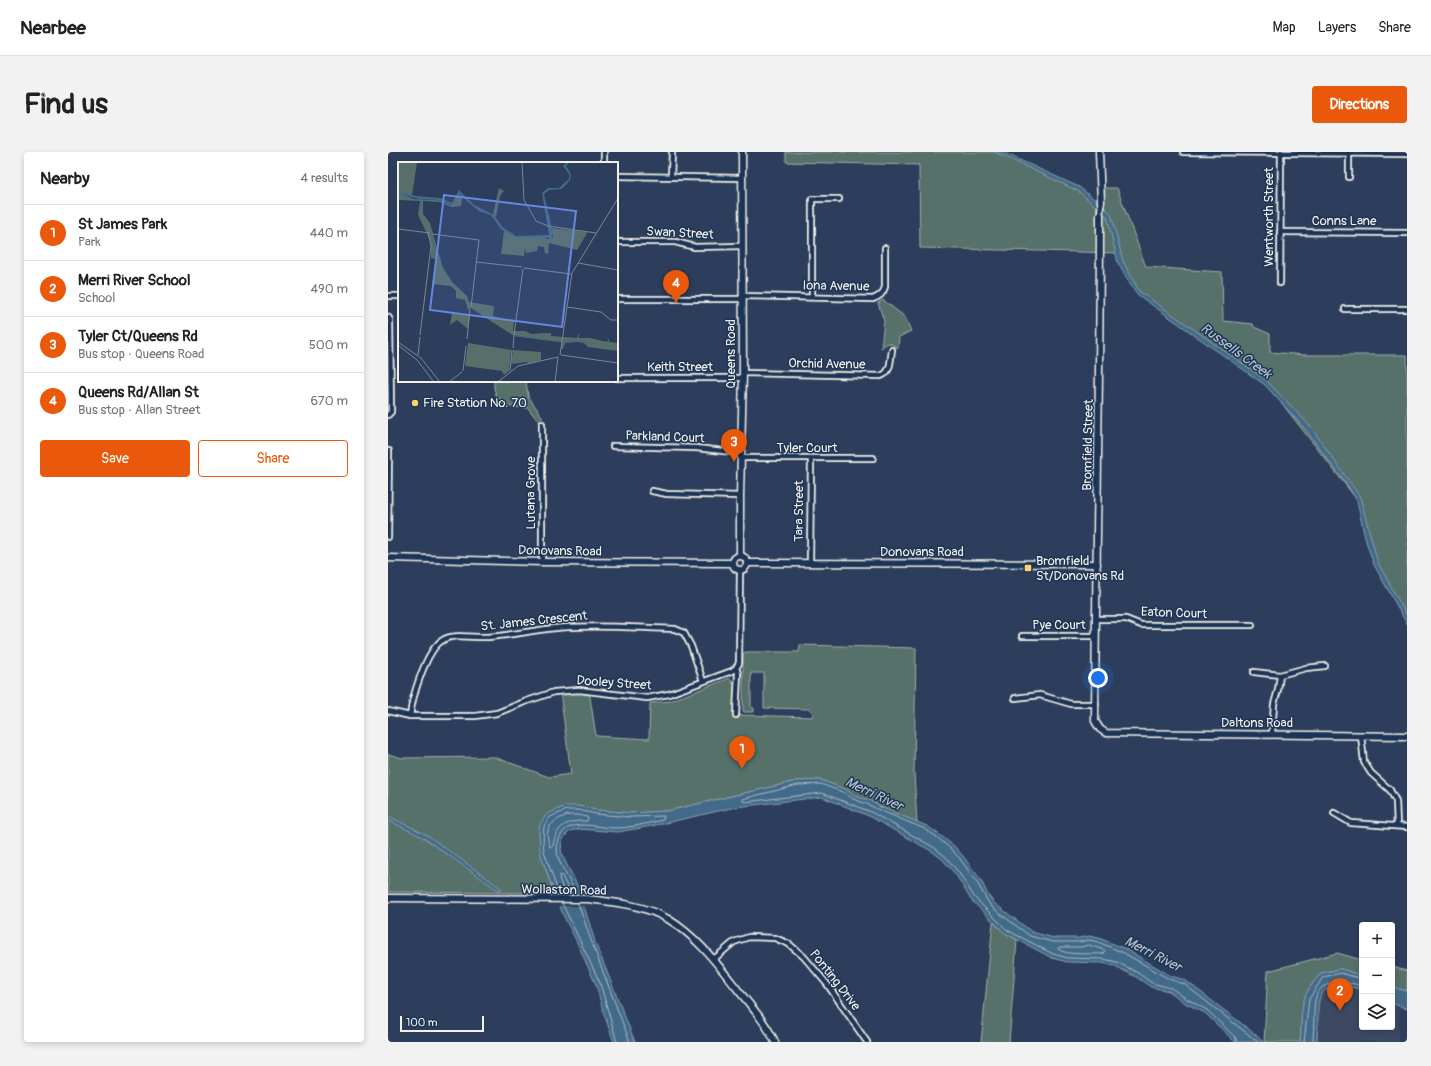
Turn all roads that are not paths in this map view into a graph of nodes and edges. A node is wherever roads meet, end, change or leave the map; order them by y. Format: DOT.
graph roads {
  1 [pos="672,152"];
  2 [pos="742,152"];
  3 [pos="1099,152"];
  4 [pos="1183,152"];
  5 [pos="1281,152"];
  6 [pos="1349,153"];
  7 [pos="1407,154"];
  8 [pos="618,176"];
  9 [pos="671,176"];
  10 [pos="1349,177"];
  11 [pos="742,178"];
  12 [pos="838,199"];
  13 [pos="1101,202"];
  14 [pos="1100,216"];
  15 [pos="1280,232"];
  16 [pos="1407,233"];
  17 [pos="618,242"];
  18 [pos="742,246"];
  19 [pos="885,248"];
  20 [pos="1280,283"];
  21 [pos="742,297"];
  22 [pos="812,297"];
  23 [pos="618,299"];
  24 [pos="1345,309"];
  25 [pos="1407,309"];
  26 [pos="388,317"];
  27 [pos="892,350"];
  28 [pos="742,375"];
  29 [pos="618,378"];
  30 [pos="388,415"];
  31 [pos="542,424"];
  32 [pos="612,446"];
  33 [pos="389,451"];
  34 [pos="741,456"];
  35 [pos="873,458"];
  36 [pos="811,459"];
  37 [pos="652,490"];
  38 [pos="740,496"];
  39 [pos="388,537"];
  40 [pos="740,555"];
  41 [pos="388,558"];
  42 [pos="542,562"];
  43 [pos="810,563"];
  44 [pos="732,564"];
  45 [pos="748,564"];
  46 [pos="1097,564"];
  47 [pos="740,570"];
  48 [pos="1096,619"];
  49 [pos="1252,626"];
  50 [pos="1022,636"];
  51 [pos="1096,636"];
  52 [pos="737,666"];
  53 [pos="1325,666"];
  54 [pos="1254,672"];
  55 [pos="1280,675"];
  56 [pos="703,681"];
  57 [pos="1015,698"];
  58 [pos="1096,704"];
  59 [pos="388,711"];
  60 [pos="736,715"];
  61 [pos="410,716"];
  62 [pos="1106,733"];
  63 [pos="1272,734"];
  64 [pos="1362,735"];
  65 [pos="1407,736"];
  66 [pos="1334,813"];
  67 [pos="1397,825"];
  68 [pos="1407,827"];
  69 [pos="388,898"];
  70 [pos="714,959"];
  71 [pos="776,1042"];
  72 [pos="867,1042"];
  1 -- 9 [label="street"];
  2 -- 11 [label="street, Queens Road"];
  3 -- 13 [label="street, Bromfield Street"];
  4 -- 5 [label="street"];
  5 -- 6 [label="street"];
  5 -- 15 [label="street, Wentworth Street"];
  6 -- 7 [label="street"];
  6 -- 10 [label="street"];
  8 -- 9 [label="street"];
  9 -- 11 [label="street"];
  11 -- 18 [label="street, Queens Road"];
  12 -- 22 [label="street"];
  13 -- 14 [label="street, Bromfield Street"];
  14 -- 46 [label="street, Bromfield Street"];
  15 -- 16 [label="street, Conns Lane"];
  15 -- 20 [label="street, Wentworth Street"];
  17 -- 18 [label="street, Swan Street"];
  18 -- 21 [label="street, Queens Road"];
  19 -- 22 [label="street, Iona Avenue"];
  21 -- 22 [label="street, Iona Avenue"];
  21 -- 23 [label="street, Iona Avenue"];
  21 -- 28 [label="street, Queens Road"];
  24 -- 25 [label="street"];
  26 -- 30 [label="street"];
  27 -- 28 [label="street, Orchid Avenue"];
  28 -- 29 [label="street, Keith Street"];
  28 -- 34 [label="street, Queens Road"];
  31 -- 42 [label="street, Lutana Grove"];
  32 -- 34 [label="street, Parkland Court"];
  33 -- 39 [label="street"];
  34 -- 36 [label="street, Tyler Court"];
  34 -- 38 [label="street, Queens Road"];
  35 -- 36 [label="street, Tyler Court"];
  36 -- 43 [label="street, Tara Street"];
  37 -- 38 [label="street"];
  38 -- 40 [label="street, Queens Road"];
  40 -- 44 [label="street"];
  40 -- 45 [label="street"];
  41 -- 42 [label="street, Donovans Road"];
  42 -- 44 [label="street, Donovans Road"];
  43 -- 45 [label="street, Donovans Road"];
  43 -- 46 [label="street, Donovans Road"];
  44 -- 47 [label="street"];
  45 -- 47 [label="street"];
  46 -- 48 [label="street, Bromfield Street"];
  47 -- 52 [label="street"];
  48 -- 49 [label="street, Eaton Court"];
  48 -- 51 [label="street, Bromfield Street"];
  50 -- 51 [label="street, Pye Court"];
  51 -- 58 [label="street, Bromfield Street"];
  52 -- 56 [label="street, Dooley Street"];
  52 -- 60 [label="street"];
  53 -- 55 [label="street"];
  54 -- 55 [label="street"];
  55 -- 63 [label="street"];
  56 -- 61 [label="street, Dooley Street"];
  56 -- 61 [label="street, St. James Crescent"];
  57 -- 58 [label="street"];
  58 -- 62 [label="street, Bromfield Street"];
  59 -- 61 [label="street, Dooley Street"];
  62 -- 63 [label="street, Daltons Road"];
  63 -- 64 [label="street, Daltons Road"];
  64 -- 65 [label="street, Daltons Road"];
  64 -- 67 [label="street"];
  66 -- 67 [label="street"];
  67 -- 68 [label="street"];
  69 -- 70 [label="street, Wollaston Road"];
  70 -- 71 [label="street, Wollaston Road"];
  70 -- 72 [label="street, Ponting Drive"];
}
